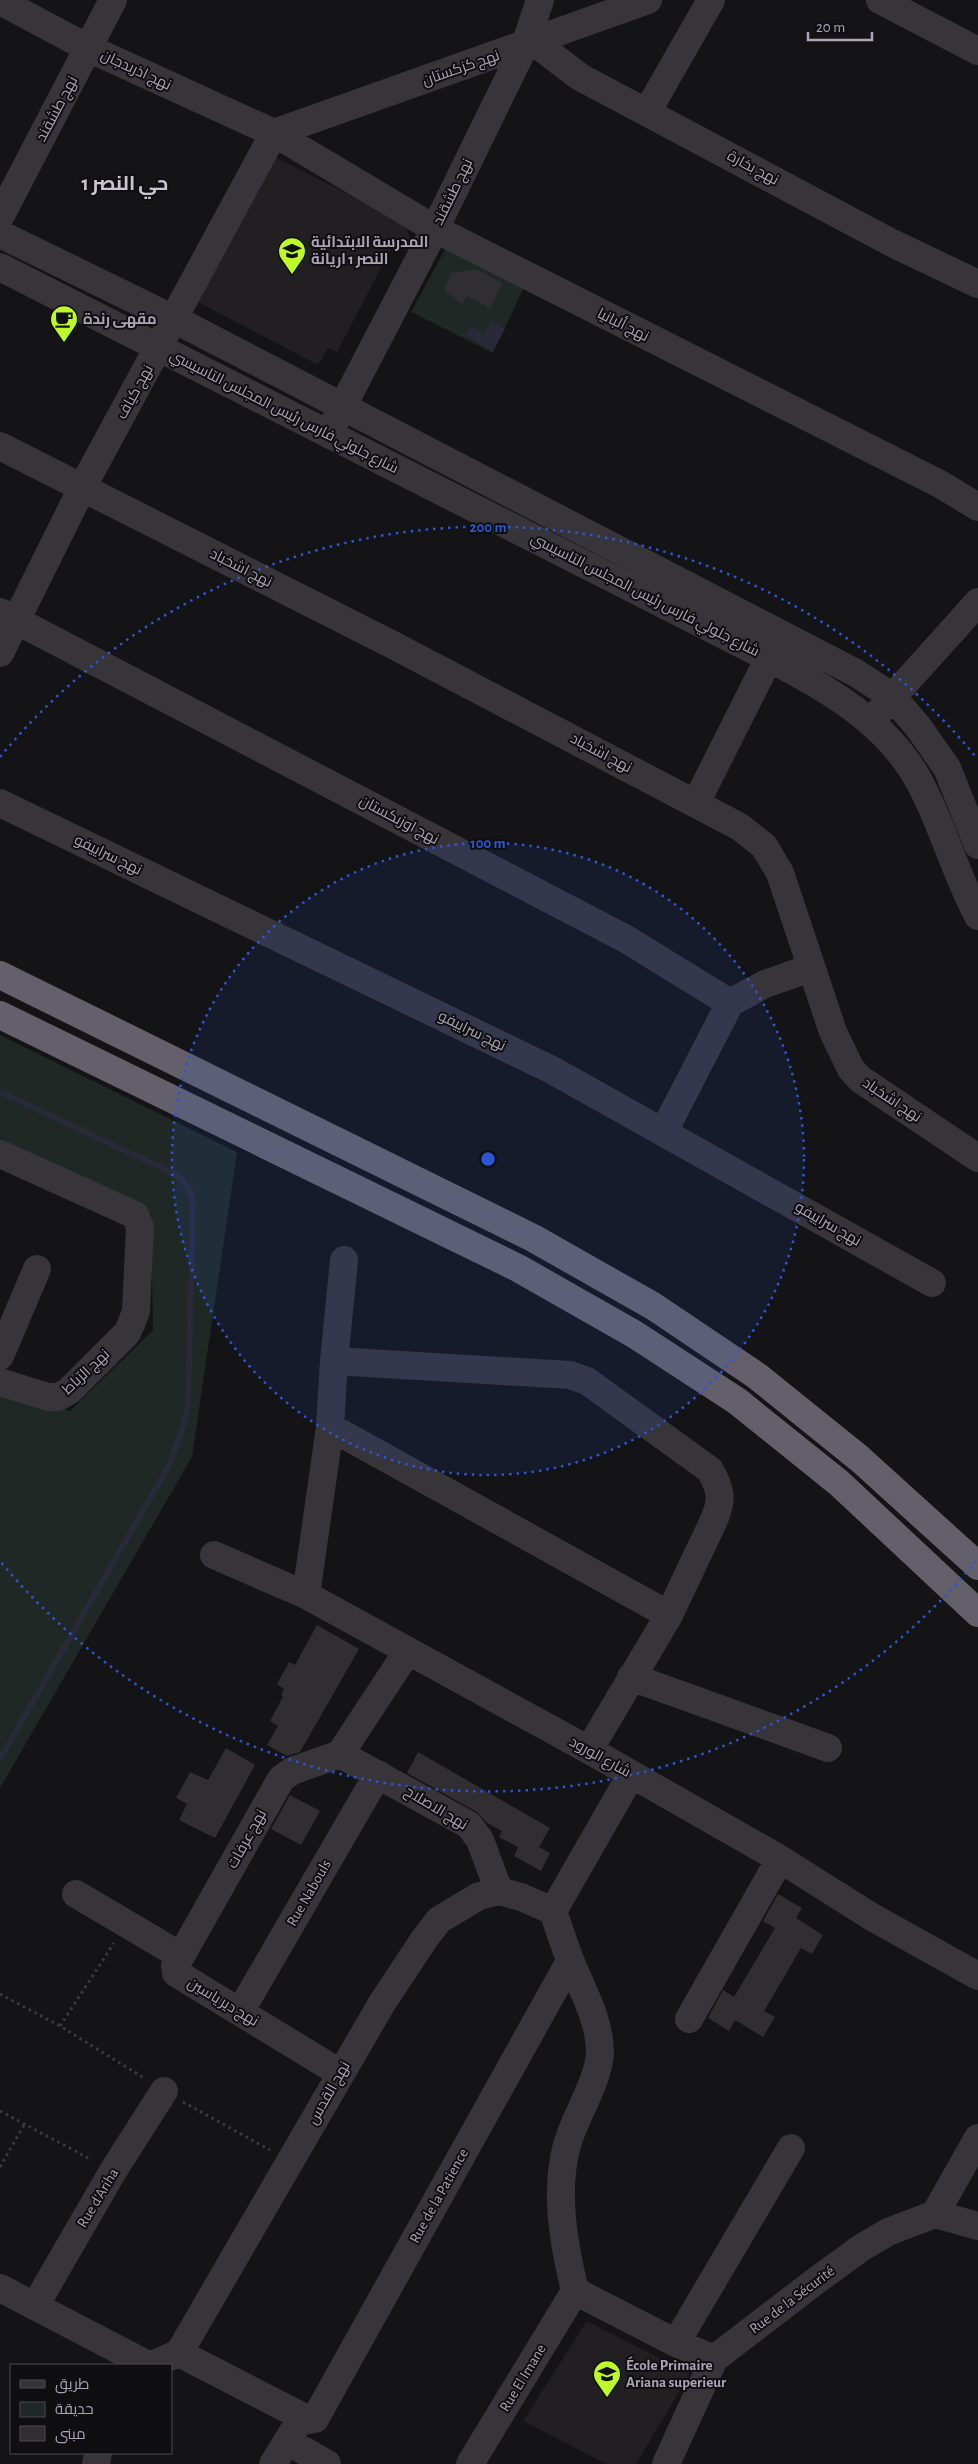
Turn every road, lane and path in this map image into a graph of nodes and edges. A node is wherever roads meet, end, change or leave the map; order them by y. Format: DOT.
graph roads {
  1 [pos="112,0"];
  2 [pos="540,0"];
  3 [pos="648,0"];
  4 [pos="711,0"];
  5 [pos="880,0"];
  6 [pos="0,1"];
  7 [pos="530,44"];
  8 [pos="88,48"];
  9 [pos="978,51"];
  10 [pos="648,112"];
  11 [pos="274,133"];
  12 [pos="0,217"];
  13 [pos="435,229"];
  14 [pos="0,234"];
  15 [pos="0,267"];
  16 [pos="978,284"];
  17 [pos="174,319"];
  18 [pos="158,349"];
  19 [pos="342,406"];
  20 [pos="328,433"];
  21 [pos="0,446"];
  22 [pos="82,488"];
  23 [pos="978,507"];
  24 [pos="978,602"];
  25 [pos="8,616"];
  26 [pos="0,653"];
  27 [pos="769,658"];
  28 [pos="893,697"];
  29 [pos="871,721"];
  30 [pos="0,803"];
  31 [pos="696,803"];
  32 [pos="978,845"];
  33 [pos="978,916"];
  34 [pos="810,968"];
  35 [pos="0,975"];
  36 [pos="730,1003"];
  37 [pos="0,1015"];
  38 [pos="664,1131"];
  39 [pos="0,1154"];
  40 [pos="978,1158"];
  41 [pos="344,1260"];
  42 [pos="37,1269"];
  43 [pos="932,1284"];
  44 [pos="0,1356"];
  45 [pos="334,1361"];
  46 [pos="0,1382"];
  47 [pos="330,1427"];
  48 [pos="214,1555"];
  49 [pos="978,1566"];
  50 [pos="306,1595"];
  51 [pos="978,1613"];
  52 [pos="669,1615"];
  53 [pos="407,1652"];
  54 [pos="631,1677"];
  55 [pos="828,1748"];
  56 [pos="588,1750"];
  57 [pos="340,1754"];
  58 [pos="378,1774"];
  59 [pos="631,1774"];
  60 [pos="780,1859"];
  61 [pos="499,1892"];
  62 [pos="76,1894"];
  63 [pos="553,1911"];
  64 [pos="126,1924"];
  65 [pos="180,1956"];
  66 [pos="570,1961"];
  67 [pos="978,1976"];
  68 [pos="240,2012"];
  69 [pos="690,2019"];
  70 [pos="60,2026"];
  71 [pos="340,2074"];
  72 [pos="164,2091"];
  73 [pos="0,2111"];
  74 [pos="24,2125"];
  75 [pos="978,2138"];
  76 [pos="791,2148"];
  77 [pos="0,2167"];
  78 [pos="114,2171"];
  79 [pos="935,2214"];
  80 [pos="978,2226"];
  81 [pos="575,2291"];
  82 [pos="1,2292"];
  83 [pos="35,2306"];
  84 [pos="676,2343"];
  85 [pos="179,2353"];
  86 [pos="714,2359"];
  87 [pos="148,2364"];
  88 [pos="152,2364"];
  89 [pos="302,2417"];
  90 [pos="287,2440"];
  91 [pos="273,2464"];
  92 [pos="327,2464"];
  93 [pos="470,2464"];
  94 [pos="666,2464"];
  1 -- 8 [label="street, نهج طشقند"];
  2 -- 7 [label="street, نهج طشقند"];
  3 -- 7 [label="street, نهج كزكستان"];
  4 -- 10 [label="street"];
  5 -- 9 [label="street"];
  6 -- 8 [label="street, نهج اذربدجان"];
  7 -- 10 [label="street, نهج بخارة"];
  7 -- 11 [label="street, نهج كزكستان"];
  7 -- 13 [label="street, نهج طشقند"];
  8 -- 11 [label="street, نهج اذربدجان"];
  8 -- 12 [label="street, نهج طشقند"];
  10 -- 16 [label="street, نهج بخارة"];
  11 -- 13 [label="street, نهج ألبانيا"];
  11 -- 17 [label="street, نهج كياف"];
  13 -- 19 [label="street, نهج طشقند"];
  13 -- 23 [label="street, نهج ألبانيا"];
  14 -- 17 [label="street, شارع جلولي فارس رئيس المجلس التاسيسي"];
  15 -- 18 [label="street, شارع جلولي فارس رئيس المجلس التاسيسي"];
  17 -- 18 [label="street, نهج كياف"];
  17 -- 19 [label="street, شارع جلولي فارس رئيس المجلس التاسيسي"];
  18 -- 20 [label="street, شارع جلولي فارس رئيس المجلس التاسيسي"];
  18 -- 22 [label="street, نهج كياف"];
  19 -- 20 [label="street, نهج طشقند"];
  19 -- 28 [label="street, شارع جلولي فارس رئيس المجلس التاسيسي"];
  20 -- 27 [label="street, شارع جلولي فارس رئيس المجلس التاسيسي"];
  21 -- 22 [label="street, نهج اشخباد"];
  22 -- 25 [label="street, نهج كياف"];
  22 -- 31 [label="street, نهج اشخباد"];
  24 -- 28 [label="street"];
  25 -- 26 [label="street, نهج كياف"];
  25 -- 36 [label="street, نهج اوزبكستان"];
  27 -- 29 [label="street, شارع جلولي فارس رئيس المجلس التاسيسي"];
  27 -- 31 [label="street"];
  28 -- 29 [label="street"];
  28 -- 32 [label="street, شارع جلولي فارس رئيس المجلس التاسيسي"];
  29 -- 33 [label="street, شارع جلولي فارس رئيس المجلس التاسيسي"];
  30 -- 38 [label="street, نهج سراييفو"];
  31 -- 34 [label="street, نهج اشخباد"];
  34 -- 36 [label="street"];
  34 -- 40 [label="street, نهج اشخباد"];
  35 -- 49 [label="highway"];
  36 -- 38 [label="street"];
  37 -- 51 [label="highway"];
  38 -- 43 [label="street, نهج سراييفو"];
  39 -- 46 [label="street, نهج الرّباط"];
  41 -- 45 [label="street"];
  42 -- 44 [label="street"];
  45 -- 47 [label="street"];
  45 -- 52 [label="street"];
  47 -- 50 [label="street"];
  47 -- 52 [label="street"];
  48 -- 50 [label="street, شارع الورود"];
  50 -- 53 [label="street, شارع الورود"];
  52 -- 54 [label="street"];
  53 -- 56 [label="street, شارع الورود"];
  53 -- 57 [label="street"];
  54 -- 55 [label="street"];
  54 -- 56 [label="street"];
  56 -- 59 [label="street, شارع الورود"];
  57 -- 58 [label="street, نهج الاصلاح"];
  57 -- 65 [label="street, نهج عرفات"];
  58 -- 61 [label="street, نهج الاصلاح"];
  58 -- 68 [label="street, Rue Nabouls"];
  59 -- 60 [label="street, شارع الورود"];
  59 -- 63 [label="street"];
  60 -- 67 [label="street, شارع الورود"];
  60 -- 69 [label="street"];
  61 -- 63 [label="street, نهج القدس"];
  61 -- 71 [label="street, نهج القدس"];
  62 -- 64 [label="street, نهج دير ياسين"];
  63 -- 66 [label="street"];
  64 -- 65 [label="street, نهج دير ياسين"];
  64 -- 70 [label="path"];
  65 -- 68 [label="street, نهج دير ياسين"];
  66 -- 81 [label="street"];
  66 -- 89 [label="street, Rue de la Patience"];
  68 -- 71 [label="street, نهج دير ياسين"];
  71 -- 85 [label="street, نهج القدس"];
  72 -- 78 [label="street, Rue d'Ariha"];
  73 -- 74 [label="path"];
  74 -- 77 [label="path"];
  74 -- 78 [label="path"];
  75 -- 79 [label="street"];
  76 -- 84 [label="street"];
  78 -- 83 [label="street, Rue d'Ariha"];
  79 -- 80 [label="street"];
  79 -- 86 [label="street, Rue de la Sécurité"];
  81 -- 84 [label="street"];
  81 -- 93 [label="street, Rue El Imane"];
  82 -- 83 [label="street"];
  83 -- 87 [label="street"];
  84 -- 86 [label="street"];
  85 -- 88 [label="street"];
  85 -- 89 [label="street"];
  86 -- 94 [label="street, Rue de la Sécurité"];
  89 -- 90 [label="street"];
  90 -- 91 [label="street"];
  90 -- 92 [label="street"];
}
